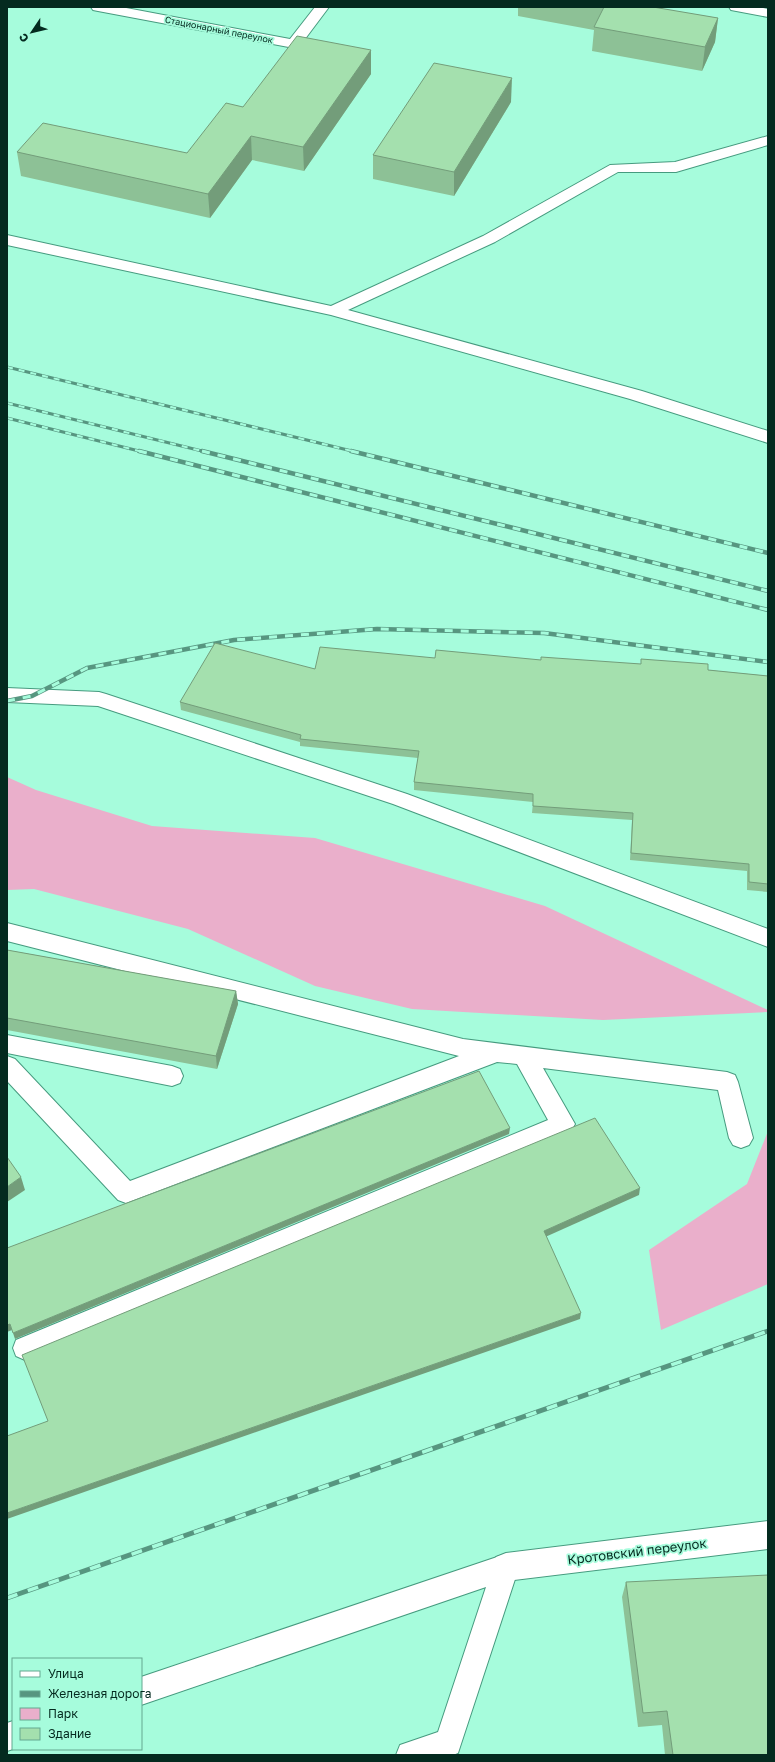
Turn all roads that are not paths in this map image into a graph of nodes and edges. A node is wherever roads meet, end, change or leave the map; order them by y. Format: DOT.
graph roads {
  1 [pos="98,7"];
  2 [pos="322,7"];
  3 [pos="736,7"];
  4 [pos="768,13"];
  5 [pos="768,140"];
  6 [pos="7,240"];
  7 [pos="333,311"];
  8 [pos="768,437"];
  9 [pos="7,695"];
  10 [pos="7,932"];
  11 [pos="768,938"];
  12 [pos="7,1044"];
  13 [pos="497,1052"];
  14 [pos="524,1056"];
  15 [pos="7,1066"];
  16 [pos="172,1076"];
  17 [pos="741,1138"];
  18 [pos="25,1348"];
  19 [pos="768,1535"];
  20 [pos="506,1567"];
  21 [pos="142,1692"];
  22 [pos="446,1749"];
  23 [pos="410,1755"];
  1 -- 2 [label="street, Стационарный переулок"];
  3 -- 4 [label="street"];
  5 -- 7 [label="lane"];
  6 -- 7 [label="lane"];
  7 -- 8 [label="lane"];
  9 -- 11 [label="lane"];
  10 -- 13 [label="lane"];
  12 -- 16 [label="lane"];
  13 -- 14 [label="lane"];
  13 -- 15 [label="lane"];
  14 -- 17 [label="lane"];
  14 -- 18 [label="lane"];
  19 -- 20 [label="street, Кротовский переулок"];
  20 -- 21 [label="lane"];
  20 -- 22 [label="lane"];
  22 -- 23 [label="lane"];
}
